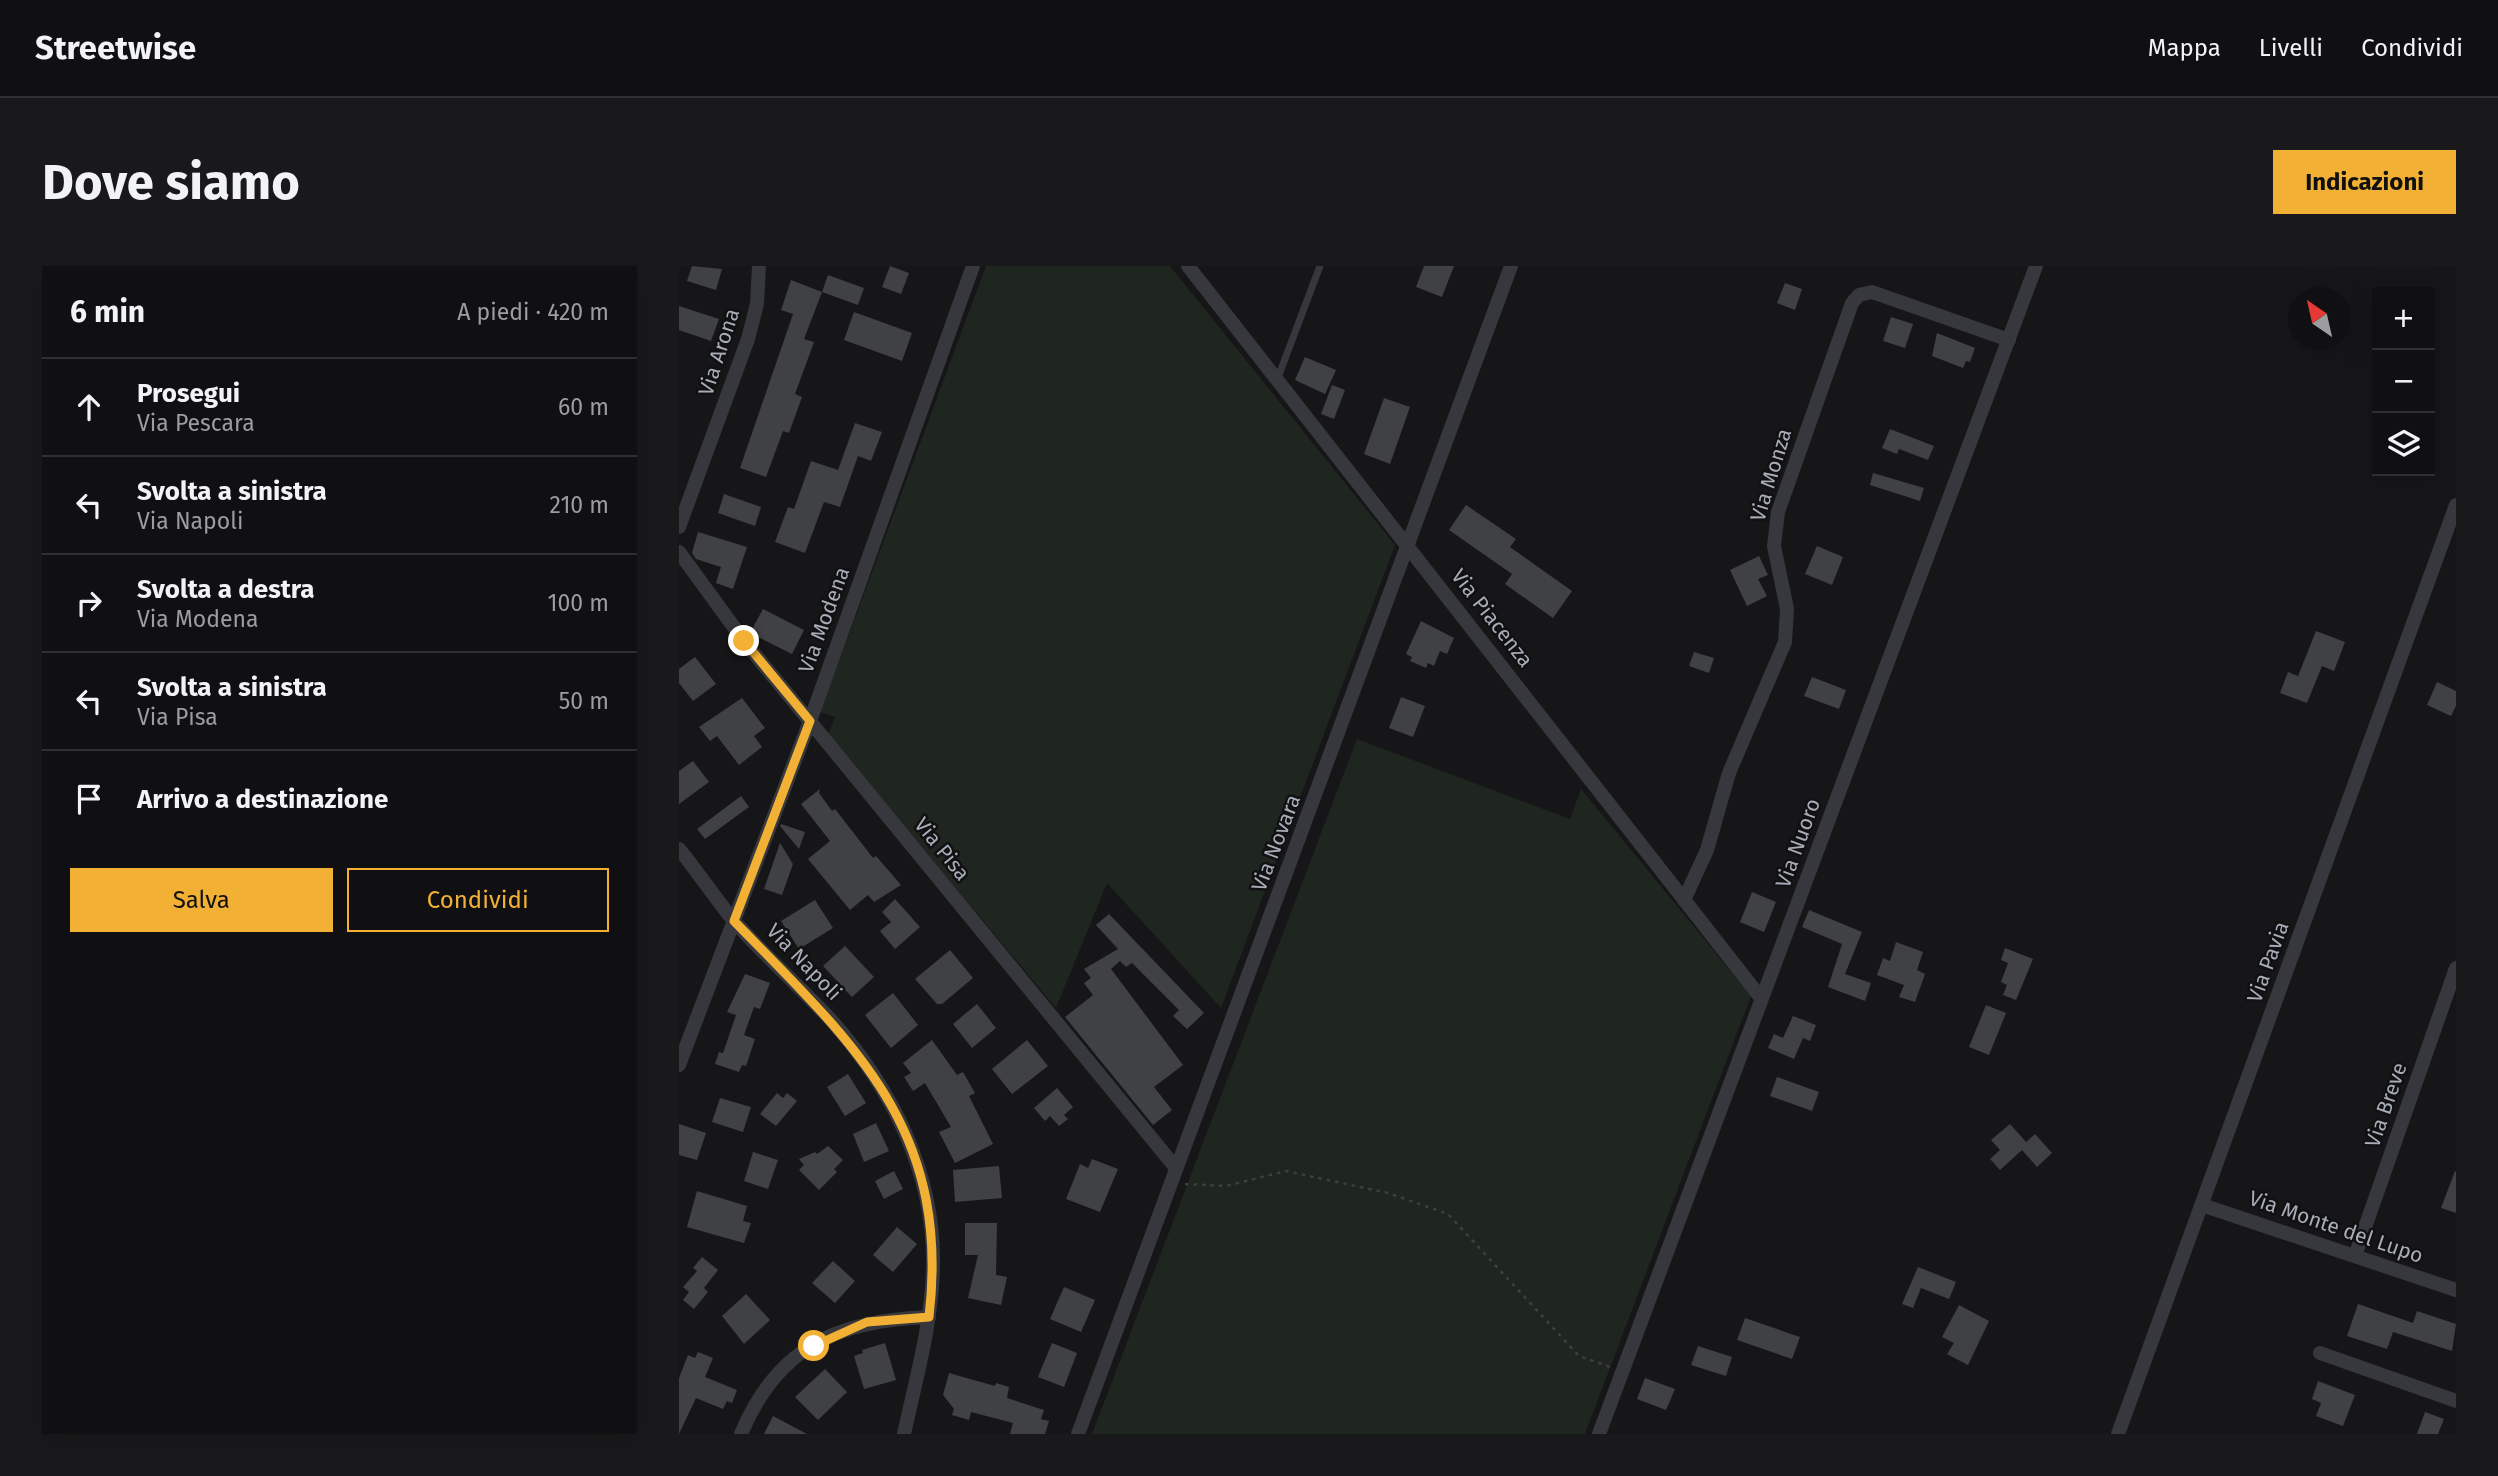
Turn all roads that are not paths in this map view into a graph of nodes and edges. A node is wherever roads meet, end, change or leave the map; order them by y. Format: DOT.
graph roads {
  1 [pos="759,266"];
  2 [pos="973,266"];
  3 [pos="1188,266"];
  4 [pos="1320,266"];
  5 [pos="1511,266"];
  6 [pos="2036,266"];
  7 [pos="2009,340"];
  8 [pos="1277,380"];
  9 [pos="2456,505"];
  10 [pos="679,527"];
  11 [pos="1409,546"];
  12 [pos="679,552"];
  13 [pos="810,721"];
  14 [pos="679,849"];
  15 [pos="1684,900"];
  16 [pos="734,921"];
  17 [pos="2456,968"];
  18 [pos="1761,998"];
  19 [pos="683,1040"];
  20 [pos="679,1065"];
  21 [pos="1174,1175"];
  22 [pos="2202,1205"];
  23 [pos="2355,1256"];
  24 [pos="2456,1290"];
  25 [pos="929,1317"];
  26 [pos="2320,1353"];
  27 [pos="2456,1401"];
  28 [pos="741,1434"];
  29 [pos="904,1434"];
  30 [pos="1078,1434"];
  31 [pos="1599,1434"];
  32 [pos="2118,1434"];
  1 -- 10 [label="street, Via Arona"];
  2 -- 13 [label="street, Via Modena"];
  3 -- 8 [label="street, Via Piacenza"];
  4 -- 8 [label="lane"];
  5 -- 11 [label="street, Via Novara"];
  6 -- 7 [label="street, Via Nuoro"];
  7 -- 15 [label="street, Via Monza"];
  7 -- 18 [label="street, Via Nuoro"];
  8 -- 11 [label="street, Via Piacenza"];
  9 -- 22 [label="street, Via Pavia"];
  11 -- 15 [label="street, Via Piacenza"];
  11 -- 21 [label="street, Via Novara"];
  12 -- 13 [label="street, Via Pisa"];
  13 -- 16 [label="street, Via Modena"];
  13 -- 21 [label="street, Via Pisa"];
  14 -- 16 [label="street, Via Napoli"];
  15 -- 18 [label="street, Via Piacenza"];
  16 -- 19 [label="street, Via Modena"];
  16 -- 25 [label="street, Via Napoli"];
  17 -- 23 [label="street, Via Breve"];
  18 -- 31 [label="street, Via Nuoro"];
  19 -- 20 [label="street, Via Modena"];
  21 -- 30 [label="street, Via Novara"];
  22 -- 23 [label="street, Via Monte del Lupo"];
  22 -- 32 [label="street, Via Pavia"];
  23 -- 24 [label="street, Via Monte del Lupo"];
  25 -- 28 [label="street"];
  25 -- 29 [label="street, Via Napoli"];
  26 -- 27 [label="street"];
}
